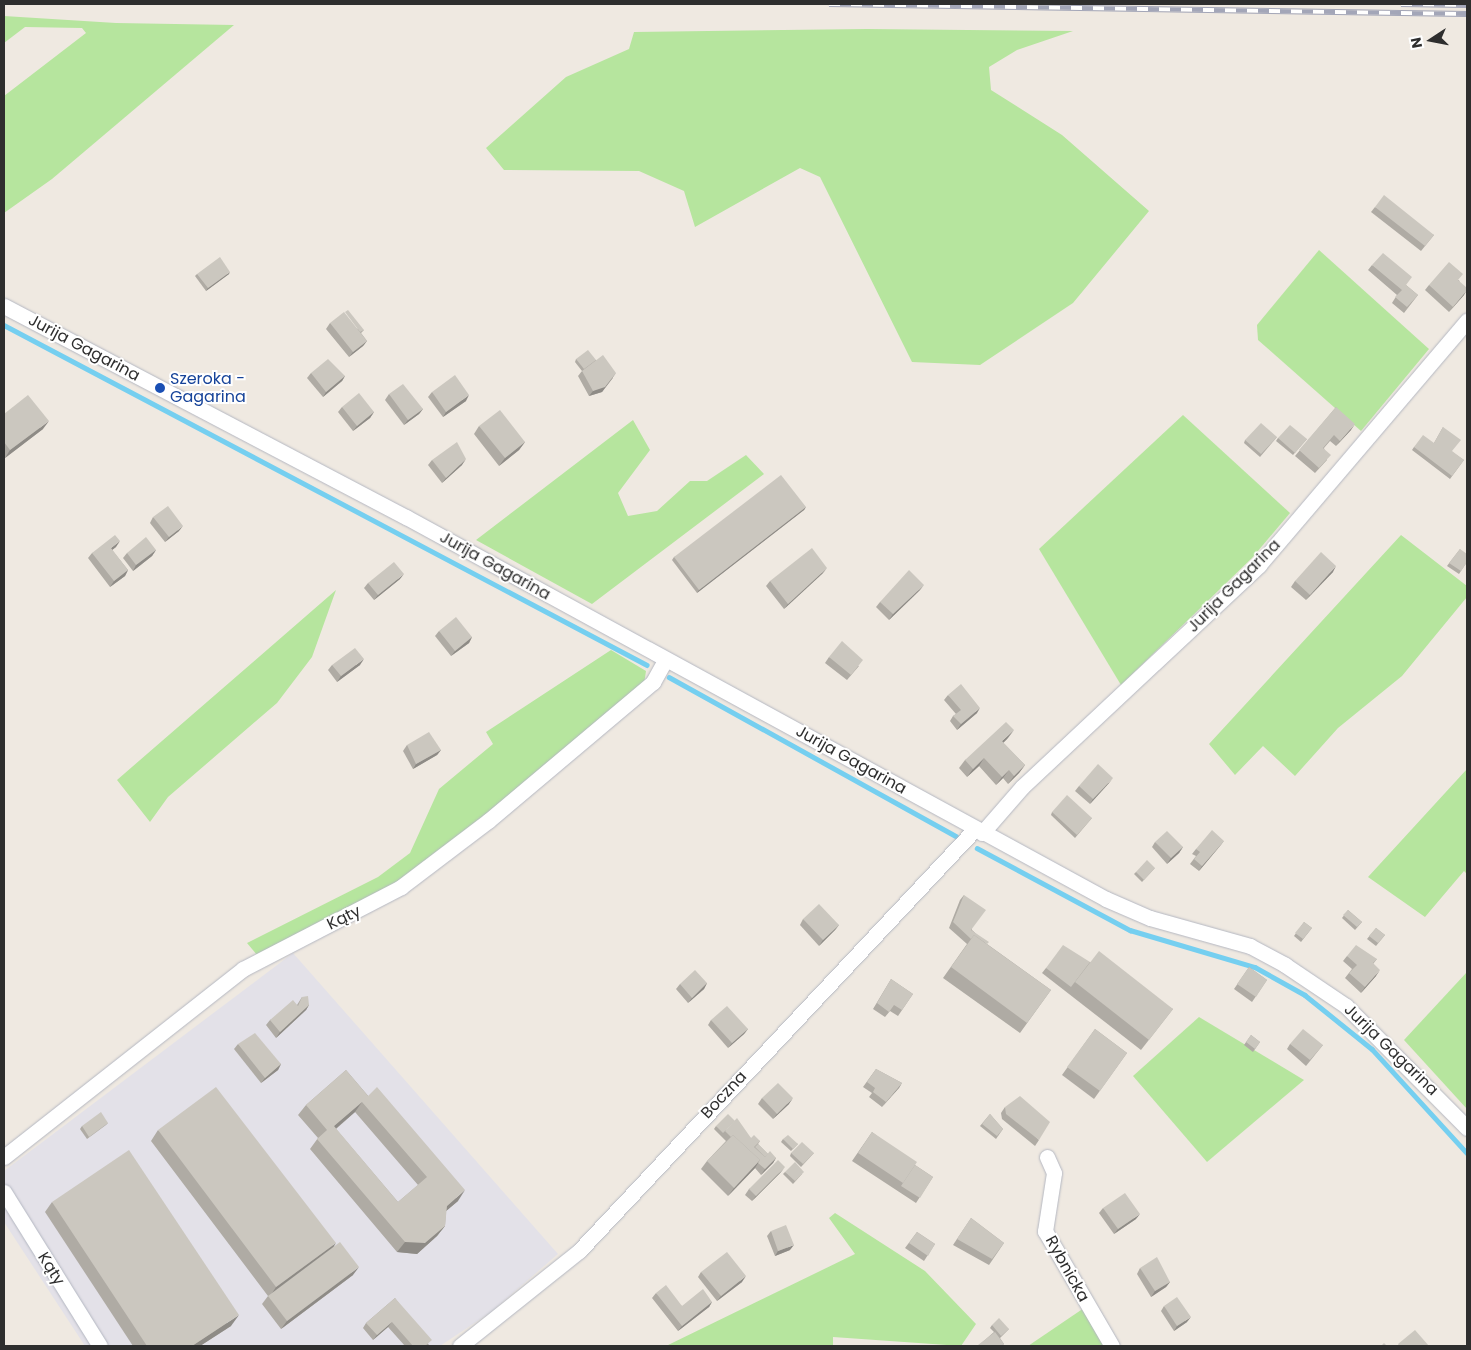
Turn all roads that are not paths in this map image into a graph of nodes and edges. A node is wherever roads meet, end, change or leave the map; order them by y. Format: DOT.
graph roads {
  1 [pos="4,306"];
  2 [pos="1467,321"];
  3 [pos="666,658"];
  4 [pos="978,831"];
  5 [pos="1467,1128"];
  6 [pos="4,1157"];
  7 [pos="1047,1157"];
  8 [pos="4,1192"];
  9 [pos="100,1346"];
  10 [pos="460,1346"];
  11 [pos="1112,1346"];
  1 -- 3 [label="street, Jurija Gagarina"];
  2 -- 4 [label="street, Jurija Gagarina"];
  3 -- 4 [label="street, Jurija Gagarina"];
  3 -- 6 [label="street, Kąty"];
  4 -- 5 [label="street, Jurija Gagarina"];
  4 -- 10 [label="street, Boczna"];
  7 -- 11 [label="street, Rybnicka"];
  8 -- 9 [label="street, Kąty"];
}
